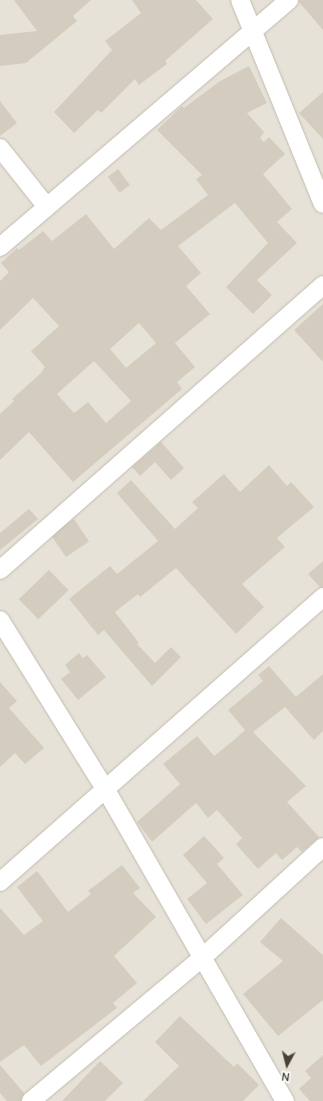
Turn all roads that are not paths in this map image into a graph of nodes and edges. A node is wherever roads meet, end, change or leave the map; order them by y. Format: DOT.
graph roads {
  1 [pos="240,0"];
  2 [pos="289,0"];
  3 [pos="253,31"];
  4 [pos="0,148"];
  5 [pos="323,204"];
  6 [pos="47,207"];
  7 [pos="0,247"];
  8 [pos="323,285"];
  9 [pos="0,570"];
  10 [pos="323,597"];
  11 [pos="0,620"];
  12 [pos="106,790"];
  13 [pos="323,847"];
  14 [pos="0,882"];
  15 [pos="202,958"];
  16 [pos="31,1101"];
  17 [pos="285,1101"];
  1 -- 3 [label="street"];
  2 -- 3 [label="street"];
  3 -- 5 [label="street"];
  3 -- 6 [label="street"];
  4 -- 6 [label="street"];
  6 -- 7 [label="street"];
  8 -- 9 [label="street"];
  10 -- 12 [label="street"];
  11 -- 12 [label="street"];
  12 -- 14 [label="street"];
  12 -- 15 [label="street"];
  13 -- 15 [label="street"];
  15 -- 16 [label="street"];
  15 -- 17 [label="street"];
}
